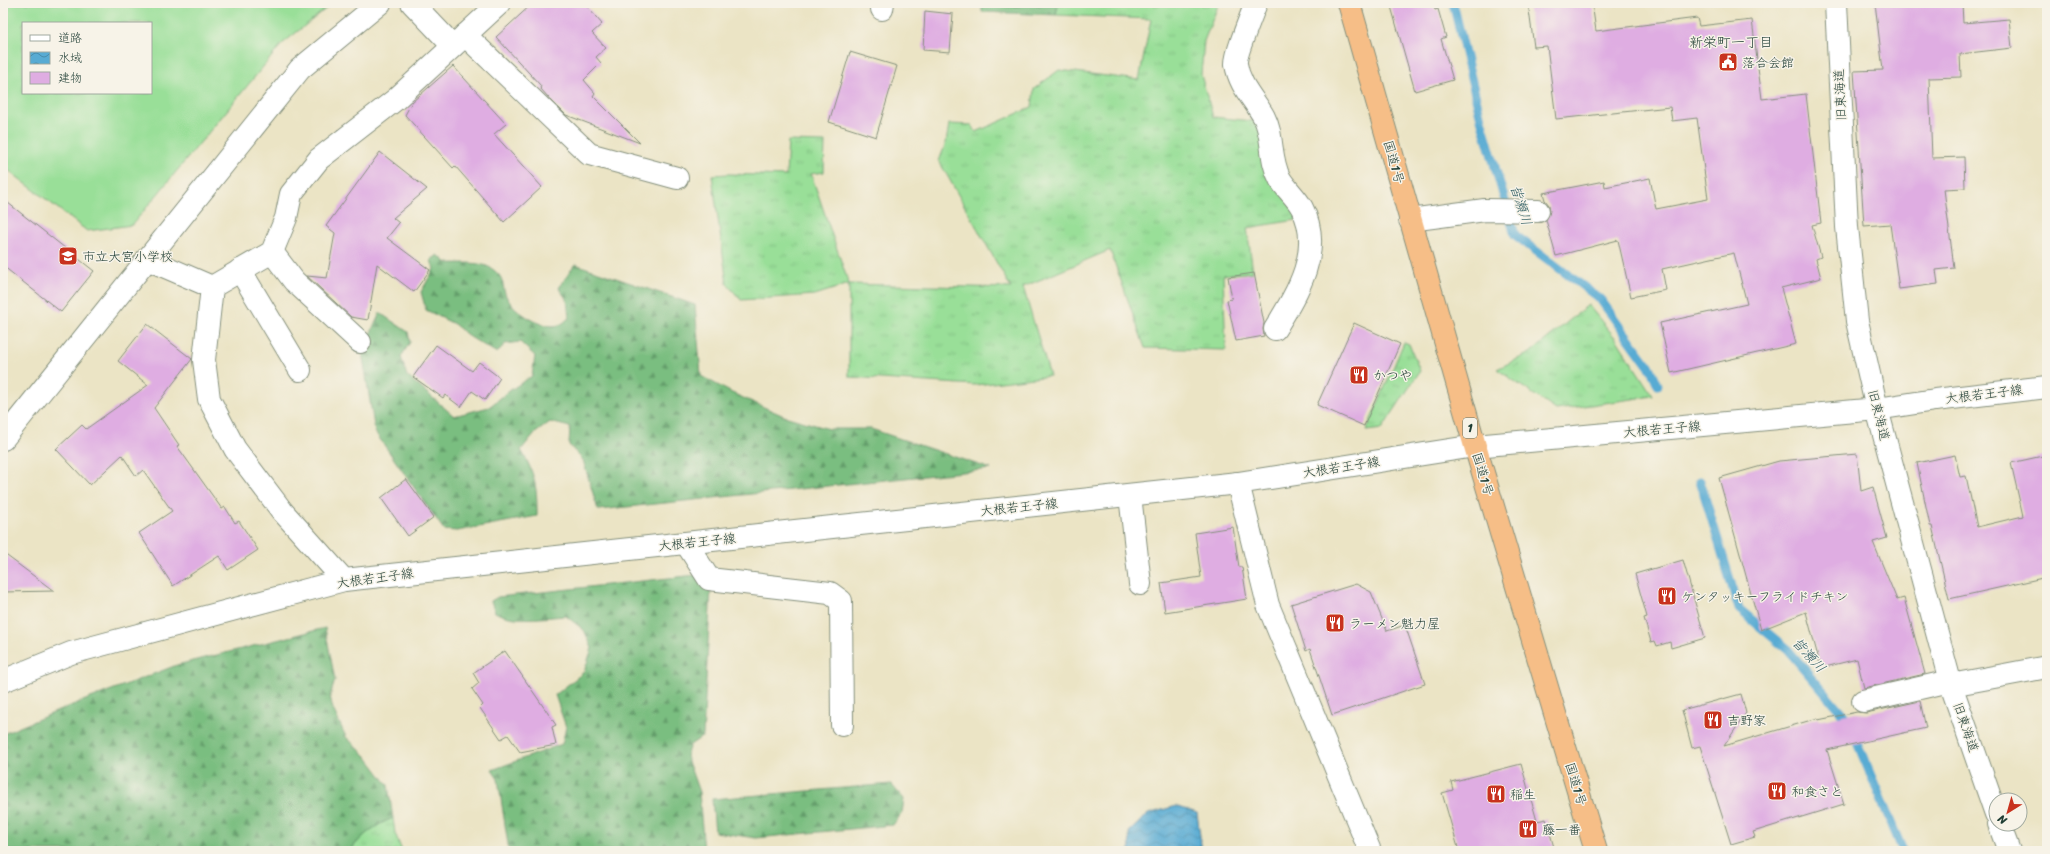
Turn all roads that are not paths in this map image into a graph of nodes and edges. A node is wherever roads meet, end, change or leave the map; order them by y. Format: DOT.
graph roads {
  1 [pos="380,3"];
  2 [pos="412,3"];
  3 [pos="500,3"];
  4 [pos="1256,3"];
  5 [pos="1349,3"];
  6 [pos="1836,3"];
  7 [pos="459,40"];
  8 [pos="677,178"];
  9 [pos="1530,211"];
  10 [pos="1410,220"];
  11 [pos="272,252"];
  12 [pos="147,260"];
  13 [pos="240,270"];
  14 [pos="212,287"];
  15 [pos="1275,329"];
  16 [pos="360,342"];
  17 [pos="300,370"];
  18 [pos="2047,387"];
  19 [pos="1877,409"];
  20 [pos="3,440"];
  21 [pos="1475,446"];
  22 [pos="1238,483"];
  23 [pos="1130,495"];
  24 [pos="686,543"];
  25 [pos="344,580"];
  26 [pos="1140,584"];
  27 [pos="2047,667"];
  28 [pos="3,681"];
  29 [pos="1951,683"];
  30 [pos="1863,701"];
  31 [pos="842,725"];
  32 [pos="1988,792"];
  33 [pos="2003,832"];
  34 [pos="1370,851"];
  35 [pos="1596,851"];
  36 [pos="2009,851"];
  1 -- 12 [label="street"];
  2 -- 7 [label="street"];
  3 -- 7 [label="street"];
  4 -- 15 [label="street"];
  5 -- 10 [label="highway, 国道1号 / 1"];
  6 -- 19 [label="street, 旧東海道"];
  7 -- 8 [label="street"];
  7 -- 11 [label="street"];
  9 -- 10 [label="street"];
  10 -- 21 [label="highway, 国道1号 / 1"];
  11 -- 13 [label="street"];
  11 -- 16 [label="street"];
  12 -- 14 [label="street"];
  12 -- 20 [label="street"];
  13 -- 14 [label="street"];
  13 -- 17 [label="street"];
  14 -- 25 [label="street"];
  18 -- 19 [label="street, 大根若王子線"];
  19 -- 21 [label="street, 大根若王子線"];
  19 -- 29 [label="street, 旧東海道"];
  21 -- 22 [label="street, 大根若王子線"];
  21 -- 35 [label="highway, 国道1号 / 1"];
  22 -- 23 [label="street, 大根若王子線"];
  22 -- 34 [label="street"];
  23 -- 24 [label="street, 大根若王子線"];
  23 -- 26 [label="street"];
  24 -- 25 [label="street, 大根若王子線"];
  24 -- 31 [label="street"];
  25 -- 28 [label="street, 大根若王子線"];
  27 -- 29 [label="street"];
  29 -- 30 [label="street"];
  29 -- 32 [label="street, 旧東海道"];
  33 -- 36 [label="street"];
}
